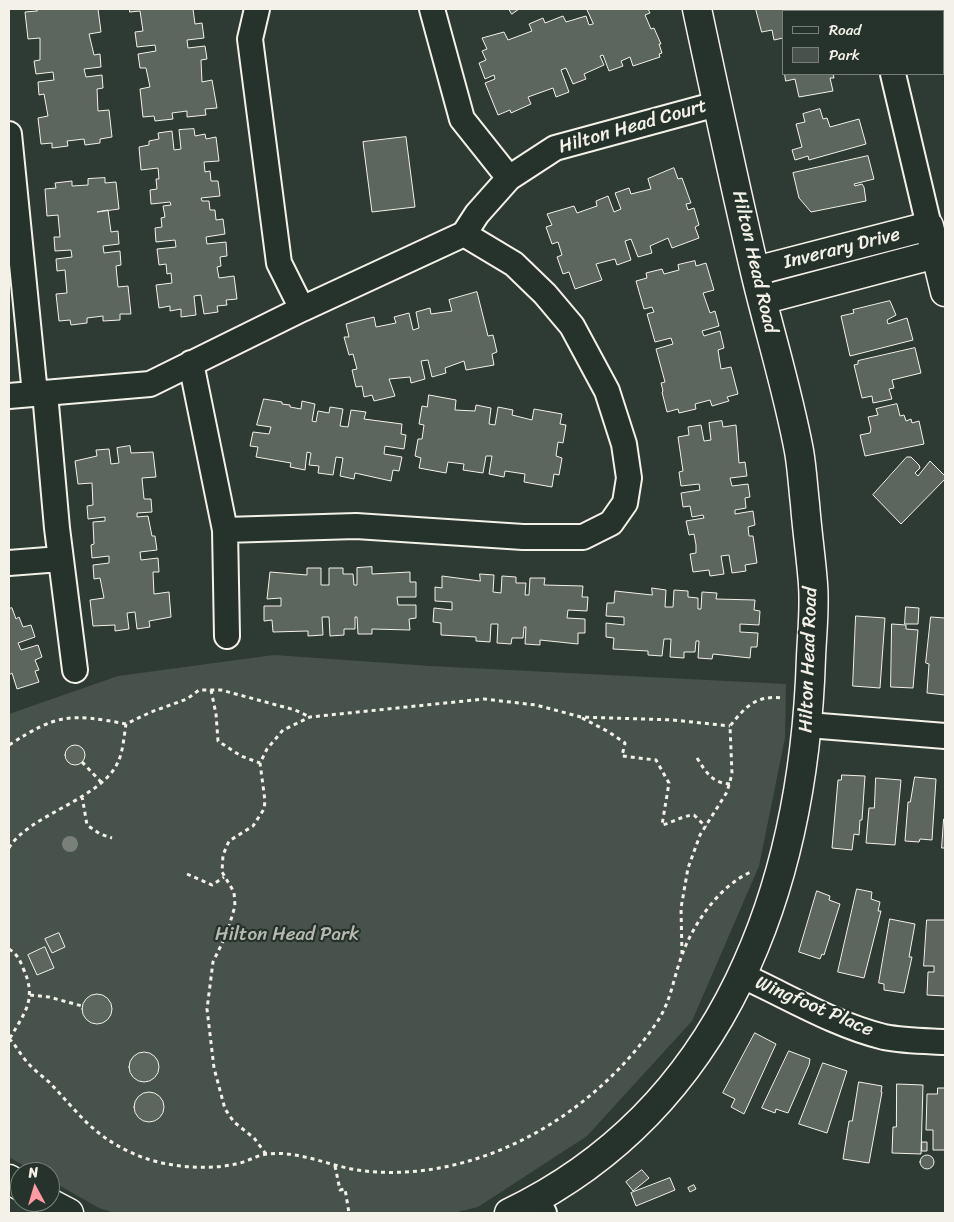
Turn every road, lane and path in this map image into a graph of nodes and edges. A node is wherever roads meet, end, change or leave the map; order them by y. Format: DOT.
graph roads {
  1 [pos="256,9"];
  2 [pos="432,9"];
  3 [pos="697,9"];
  4 [pos="894,75"];
  5 [pos="717,104"];
  6 [pos="9,134"];
  7 [pos="509,178"];
  8 [pos="929,226"];
  9 [pos="464,234"];
  10 [pos="936,254"];
  11 [pos="755,271"];
  12 [pos="945,292"];
  13 [pos="762,300"];
  14 [pos="302,309"];
  15 [pos="190,363"];
  16 [pos="40,394"];
  17 [pos="9,396"];
  18 [pos="226,530"];
  19 [pos="60,559"];
  20 [pos="9,563"];
  21 [pos="227,636"];
  22 [pos="74,670"];
  23 [pos="210,690"];
  24 [pos="809,714"];
  25 [pos="310,717"];
  26 [pos="581,717"];
  27 [pos="126,724"];
  28 [pos="730,726"];
  29 [pos="945,736"];
  30 [pos="9,745"];
  31 [pos="697,758"];
  32 [pos="82,762"];
  33 [pos="260,764"];
  34 [pos="102,783"];
  35 [pos="730,784"];
  36 [pos="82,796"];
  37 [pos="706,826"];
  38 [pos="112,838"];
  39 [pos="9,847"];
  40 [pos="781,871"];
  41 [pos="187,874"];
  42 [pos="224,877"];
  43 [pos="9,949"];
  44 [pos="682,954"];
  45 [pos="743,976"];
  46 [pos="30,995"];
  47 [pos="82,1006"];
  48 [pos="9,1038"];
  49 [pos="945,1042"];
  50 [pos="266,1154"];
  51 [pos="335,1166"];
  52 [pos="540,1206"];
  53 [pos="349,1213"];
  54 [pos="509,1213"];
  1 -- 14 [label="street"];
  2 -- 7 [label="street"];
  3 -- 5 [label="street, Hilton Head Road"];
  4 -- 8 [label="street"];
  5 -- 7 [label="street, Hilton Head Court"];
  5 -- 11 [label="street, Hilton Head Road"];
  6 -- 16 [label="street"];
  7 -- 9 [label="street, Hilton Head Court"];
  8 -- 10 [label="street"];
  8 -- 11 [label="street, Inverary Drive"];
  9 -- 14 [label="street"];
  9 -- 18 [label="street"];
  10 -- 12 [label="street"];
  10 -- 13 [label="street"];
  11 -- 13 [label="street, Hilton Head Road"];
  13 -- 24 [label="street, Hilton Head Road"];
  14 -- 15 [label="street"];
  15 -- 16 [label="street"];
  15 -- 18 [label="street"];
  16 -- 17 [label="street"];
  16 -- 19 [label="street"];
  18 -- 21 [label="street"];
  19 -- 20 [label="street"];
  19 -- 22 [label="street"];
  23 -- 25 [label="path"];
  23 -- 27 [label="path"];
  23 -- 33 [label="path"];
  24 -- 28 [label="path"];
  24 -- 29 [label="street"];
  24 -- 40 [label="street, Hilton Head Road"];
  25 -- 26 [label="path"];
  25 -- 33 [label="path"];
  26 -- 28 [label="path"];
  26 -- 37 [label="path"];
  27 -- 30 [label="path"];
  27 -- 34 [label="path"];
  28 -- 35 [label="path"];
  31 -- 35 [label="path"];
  32 -- 34 [label="path"];
  33 -- 42 [label="path"];
  34 -- 36 [label="path"];
  35 -- 37 [label="path"];
  36 -- 38 [label="path"];
  36 -- 39 [label="path"];
  37 -- 44 [label="path"];
  40 -- 44 [label="path"];
  40 -- 45 [label="street, Hilton Head Road"];
  41 -- 42 [label="path"];
  42 -- 50 [label="path"];
  43 -- 46 [label="path"];
  44 -- 51 [label="path"];
  45 -- 49 [label="street, Wingfoot Place"];
  45 -- 52 [label="street, Hilton Head Road"];
  46 -- 47 [label="path"];
  46 -- 48 [label="path"];
  48 -- 50 [label="path"];
  50 -- 51 [label="path"];
  51 -- 53 [label="path"];
  52 -- 54 [label="street, Hilton Head Road"];
}
